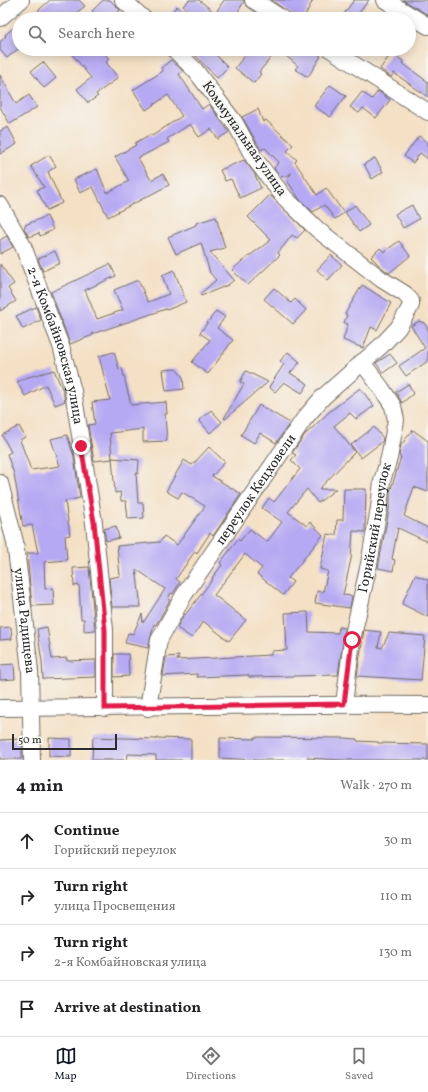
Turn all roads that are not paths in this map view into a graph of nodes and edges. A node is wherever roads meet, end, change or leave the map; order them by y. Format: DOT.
graph roads {
  1 [pos="21,0"];
  2 [pos="123,0"];
  3 [pos="253,0"];
  4 [pos="385,0"];
  5 [pos="136,12"];
  6 [pos="272,12"];
  7 [pos="405,12"];
  8 [pos="0,18"];
  9 [pos="416,19"];
  10 [pos="428,26"];
  11 [pos="181,56"];
  12 [pos="341,56"];
  13 [pos="428,112"];
  14 [pos="0,205"];
  15 [pos="411,301"];
  16 [pos="362,362"];
  17 [pos="0,482"];
  18 [pos="344,704"];
  19 [pos="428,705"];
  20 [pos="0,708"];
  21 [pos="31,708"];
  22 [pos="105,708"];
  23 [pos="148,708"];
  24 [pos="32,760"];
  1 -- 8 [label="street"];
  2 -- 5 [label="street"];
  3 -- 6 [label="street"];
  4 -- 7 [label="street"];
  9 -- 10 [label="street"];
  11 -- 15 [label="street, Коммунальная улица"];
  12 -- 13 [label="street"];
  14 -- 22 [label="street, 2-я Комбайновская улица"];
  15 -- 16 [label="street, переулок Кецховели"];
  16 -- 18 [label="street, Горийский переулок"];
  16 -- 23 [label="street, переулок Кецховели"];
  17 -- 21 [label="street, улица Радищева"];
  18 -- 19 [label="street"];
  18 -- 23 [label="street"];
  20 -- 21 [label="street"];
  21 -- 22 [label="street"];
  21 -- 24 [label="street, улица Радищева"];
  22 -- 23 [label="street"];
}
